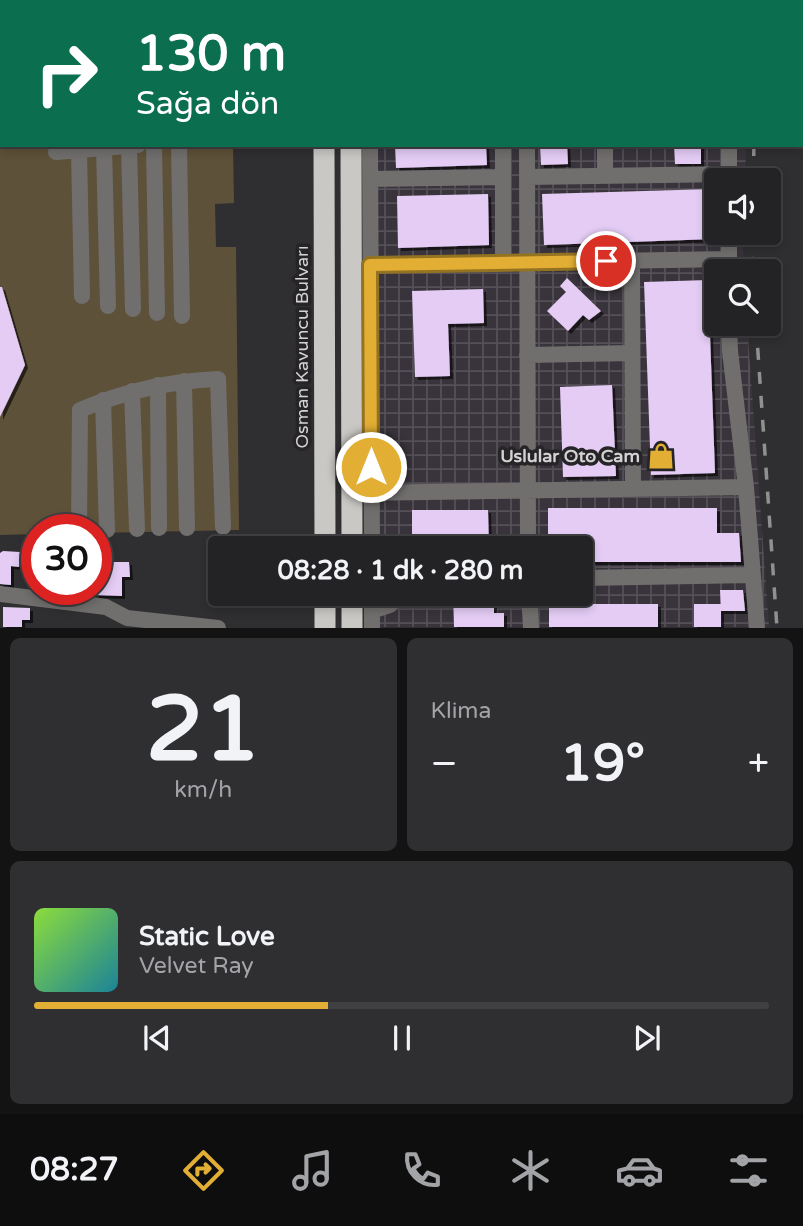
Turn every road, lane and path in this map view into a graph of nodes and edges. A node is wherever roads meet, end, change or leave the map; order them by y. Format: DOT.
graph roads {
  1 [pos="116,147"];
  2 [pos="129,147"];
  3 [pos="154,147"];
  4 [pos="179,147"];
  5 [pos="324,147"];
  6 [pos="351,147"];
  7 [pos="370,147"];
  8 [pos="503,147"];
  9 [pos="527,147"];
  10 [pos="605,147"];
  11 [pos="729,147"];
  12 [pos="104,148"];
  13 [pos="79,150"];
  14 [pos="56,152"];
  15 [pos="729,168"];
  16 [pos="605,175"];
  17 [pos="503,177"];
  18 [pos="527,177"];
  19 [pos="704,177"];
  20 [pos="370,179"];
  21 [pos="632,261"];
  22 [pos="503,263"];
  23 [pos="527,263"];
  24 [pos="704,264"];
  25 [pos="370,265"];
  26 [pos="82,296"];
  27 [pos="108,306"];
  28 [pos="133,309"];
  29 [pos="157,313"];
  30 [pos="182,316"];
  31 [pos="729,336"];
  32 [pos="632,353"];
  33 [pos="527,355"];
  34 [pos="184,381"];
  35 [pos="158,385"];
  36 [pos="132,391"];
  37 [pos="103,400"];
  38 [pos="746,487"];
  39 [pos="633,489"];
  40 [pos="528,491"];
  41 [pos="361,493"];
  42 [pos="79,514"];
  43 [pos="107,514"];
  44 [pos="223,527"];
  45 [pos="159,528"];
  46 [pos="187,528"];
  47 [pos="137,529"];
  48 [pos="325,536"];
  49 [pos="364,536"];
  50 [pos="528,536"];
  51 [pos="753,575"];
  52 [pos="593,578"];
  53 [pos="0,594"];
  54 [pos="325,606"];
  55 [pos="352,606"];
  56 [pos="389,606"];
  57 [pos="530,606"];
  58 [pos="372,619"];
  59 [pos="218,628"];
  60 [pos="326,628"];
  61 [pos="352,628"];
  62 [pos="531,628"];
  63 [pos="757,628"];
  1 -- 12 [label="street"];
  2 -- 28 [label="street"];
  3 -- 29 [label="street"];
  4 -- 30 [label="street"];
  5 -- 48 [label="highway, Osman Kavuncu Bulvarı"];
  6 -- 41 [label="highway"];
  7 -- 20 [label="street"];
  8 -- 17 [label="street"];
  9 -- 18 [label="street"];
  10 -- 16 [label="street"];
  11 -- 15 [label="street"];
  12 -- 13 [label="street"];
  12 -- 27 [label="street"];
  13 -- 14 [label="street"];
  13 -- 26 [label="street"];
  16 -- 18 [label="street"];
  16 -- 19 [label="street"];
  17 -- 20 [label="street"];
  17 -- 22 [label="street"];
  18 -- 23 [label="street"];
  20 -- 25 [label="street"];
  21 -- 23 [label="street"];
  21 -- 24 [label="street"];
  21 -- 32 [label="street"];
  22 -- 23 [label="street"];
  22 -- 25 [label="street"];
  23 -- 33 [label="street"];
  25 -- 41 [label="street"];
  31 -- 38 [label="street"];
  32 -- 33 [label="street"];
  32 -- 39 [label="street"];
  33 -- 40 [label="street"];
  34 -- 35 [label="street"];
  34 -- 44 [label="street"];
  34 -- 46 [label="street"];
  35 -- 36 [label="street"];
  35 -- 45 [label="street"];
  36 -- 37 [label="street"];
  36 -- 47 [label="street"];
  37 -- 42 [label="street"];
  37 -- 43 [label="street"];
  38 -- 39 [label="street"];
  38 -- 51 [label="street"];
  39 -- 40 [label="street"];
  40 -- 41 [label="street"];
  40 -- 50 [label="street"];
  41 -- 49 [label="highway"];
  51 -- 52 [label="street"];
  51 -- 63 [label="street"];
  53 -- 59 [label="street"];
  54 -- 60 [label="highway"];
  55 -- 61 [label="highway"];
  56 -- 58 [label="street"];
  57 -- 62 [label="street"];
}
